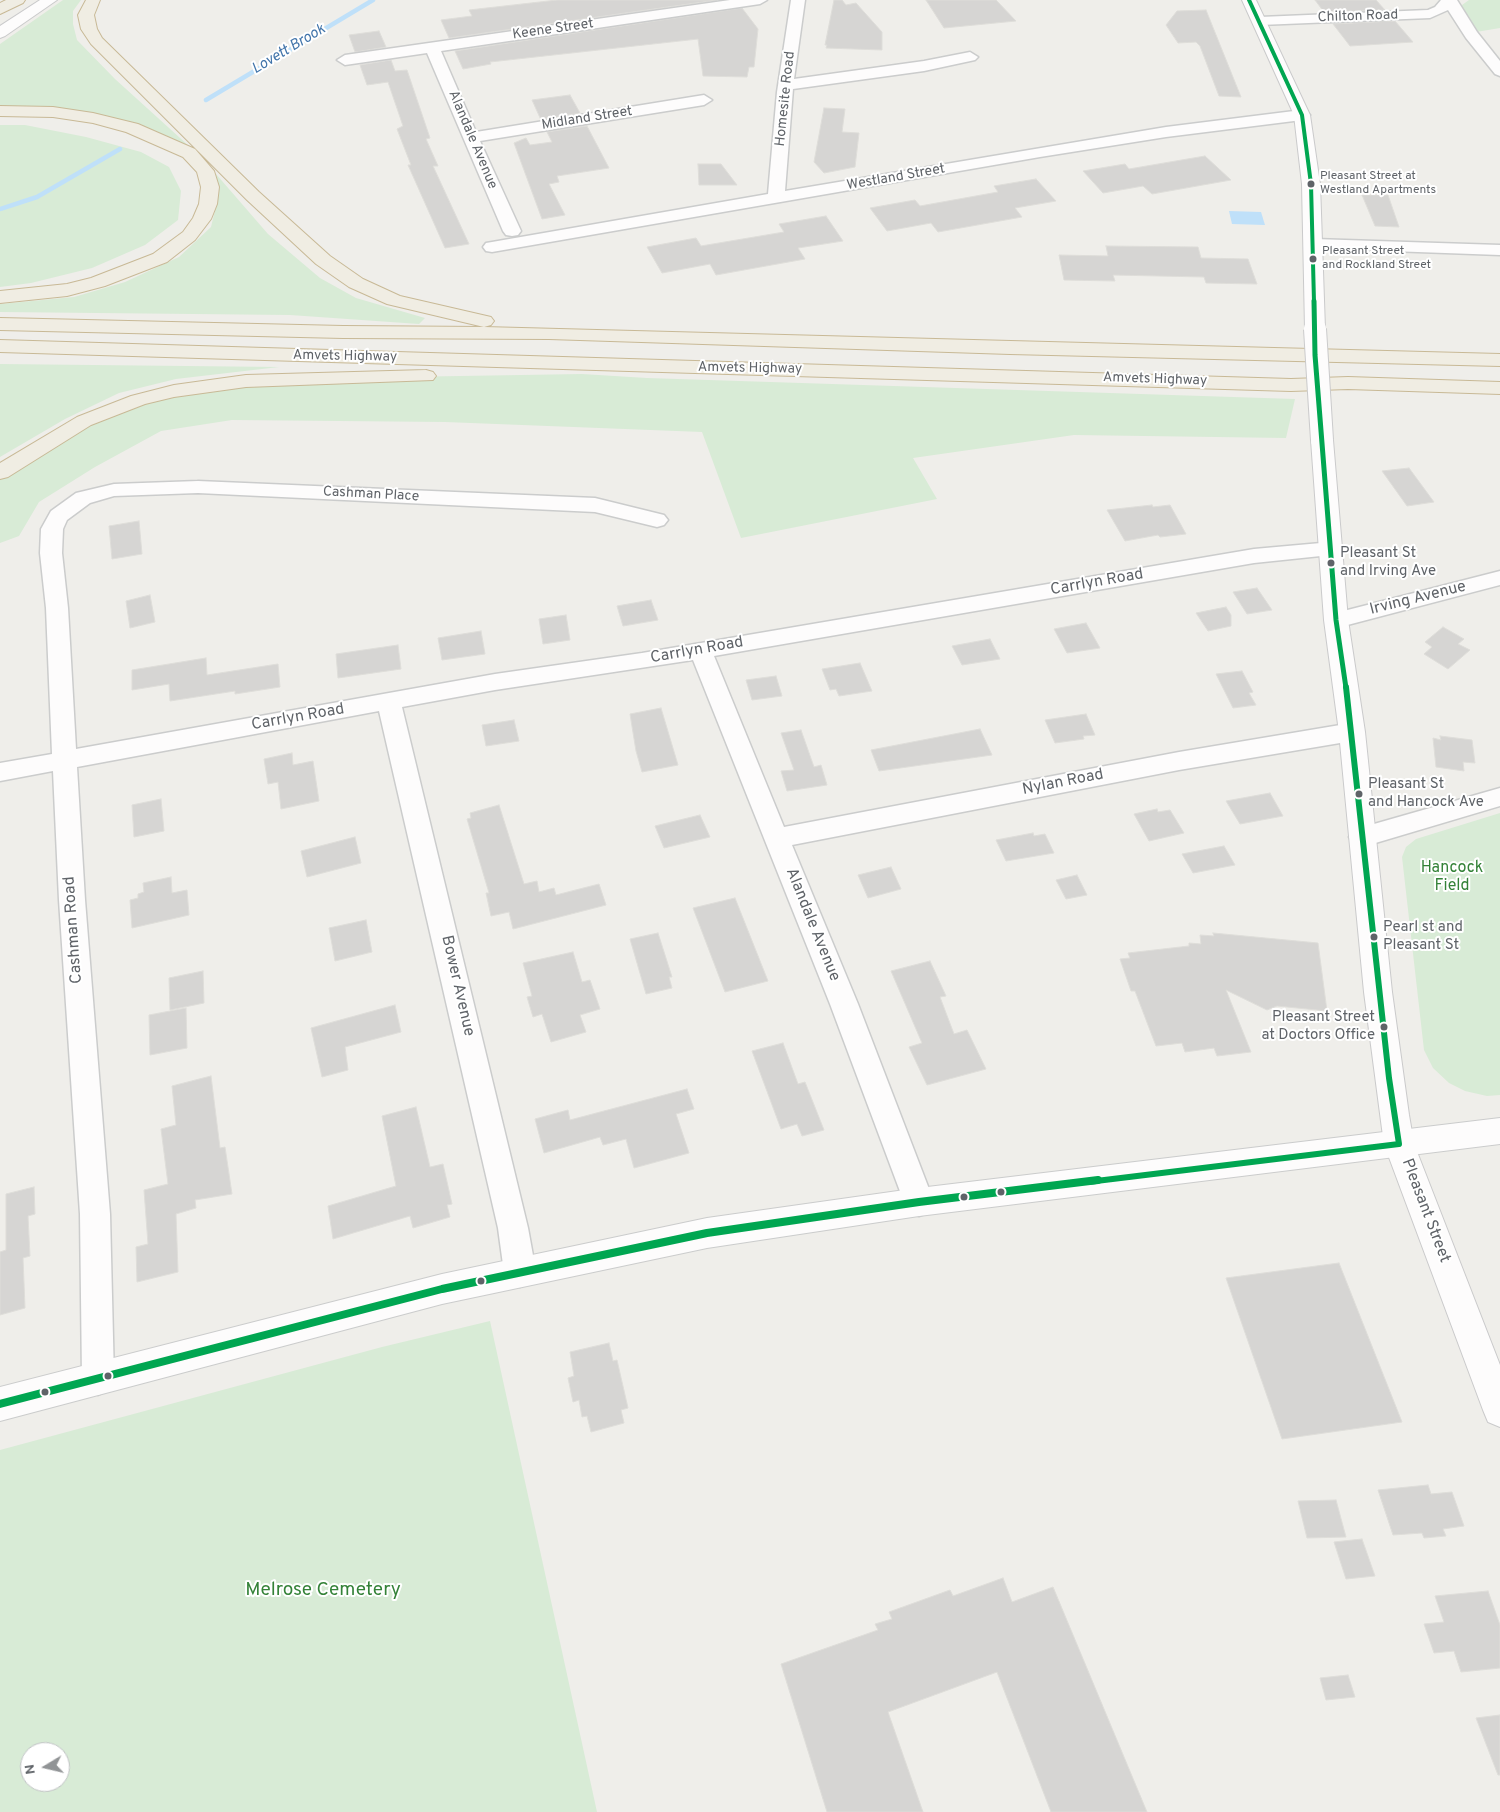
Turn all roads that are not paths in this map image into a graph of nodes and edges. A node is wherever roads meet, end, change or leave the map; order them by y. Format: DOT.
graph roads {
  1 [pos="18,0"];
  2 [pos="25,0"];
  3 [pos="50,0"];
  4 [pos="93,0"];
  5 [pos="760,0"];
  6 [pos="798,0"];
  7 [pos="1249,0"];
  8 [pos="1449,0"];
  9 [pos="0,9"];
  10 [pos="0,17"];
  11 [pos="1260,21"];
  12 [pos="0,33"];
  13 [pos="432,47"];
  14 [pos="970,57"];
  15 [pos="345,60"];
  16 [pos="1500,71"];
  17 [pos="786,84"];
  18 [pos="704,100"];
  19 [pos="0,111"];
  20 [pos="1302,116"];
  21 [pos="470,138"];
  22 [pos="776,198"];
  23 [pos="512,231"];
  24 [pos="1314,244"];
  25 [pos="492,248"];
  26 [pos="1500,250"];
  27 [pos="0,297"];
  28 [pos="0,324"];
  29 [pos="549,333"];
  30 [pos="0,346"];
  31 [pos="1500,360"];
  32 [pos="651,367"];
  33 [pos="1500,388"];
  34 [pos="0,472"];
  35 [pos="84,497"];
  36 [pos="657,520"];
  37 [pos="1332,549"];
  38 [pos="1500,578"];
  39 [pos="1336,620"];
  40 [pos="700,650"];
  41 [pos="388,702"];
  42 [pos="1352,732"];
  43 [pos="64,759"];
  44 [pos="0,772"];
  45 [pos="1500,797"];
  46 [pos="1362,837"];
  47 [pos="776,838"];
  48 [pos="1500,1131"];
  49 [pos="1399,1144"];
  50 [pos="919,1202"];
  51 [pos="520,1272"];
  52 [pos="98,1379"];
  53 [pos="0,1404"];
  54 [pos="1500,1410"];
  1 -- 9 [label="highway"];
  2 -- 10 [label="main road"];
  3 -- 12 [label="main road"];
  4 -- 29 [label="highway"];
  5 -- 13 [label="street, Keene Street"];
  6 -- 17 [label="street, Homesite Road"];
  7 -- 11 [label="main road, Pleasant Street"];
  8 -- 11 [label="street, Chilton Road"];
  8 -- 16 [label="street"];
  11 -- 20 [label="main road, Pleasant Street"];
  13 -- 15 [label="street, Keene Street"];
  13 -- 21 [label="street, Alandale Avenue"];
  14 -- 17 [label="street"];
  17 -- 22 [label="street, Homesite Road"];
  18 -- 21 [label="street, Midland Street"];
  19 -- 27 [label="highway"];
  20 -- 22 [label="street, Westland Street"];
  20 -- 24 [label="main road, Pleasant Street"];
  21 -- 23 [label="street, Alandale Avenue"];
  22 -- 25 [label="street, Westland Street"];
  24 -- 26 [label="street"];
  24 -- 37 [label="main road, Pleasant Street, bridge"];
  28 -- 29 [label="highway, Amvets Highway"];
  29 -- 31 [label="highway, Amvets Highway"];
  30 -- 32 [label="highway, Amvets Highway"];
  32 -- 33 [label="highway, Amvets Highway"];
  32 -- 34 [label="highway"];
  35 -- 36 [label="street, Cashman Place"];
  35 -- 43 [label="street, Cashman Road"];
  37 -- 39 [label="main road, Pleasant Street"];
  37 -- 40 [label="street, Carrlyn Road"];
  38 -- 39 [label="street, Irving Avenue"];
  39 -- 42 [label="main road, Pleasant Street"];
  40 -- 41 [label="street, Carrlyn Road"];
  40 -- 47 [label="street, Alandale Avenue"];
  41 -- 43 [label="street, Carrlyn Road"];
  41 -- 51 [label="street, Bower Avenue"];
  42 -- 46 [label="main road, Pleasant Street"];
  42 -- 47 [label="street, Nylan Road"];
  43 -- 44 [label="street, Carrlyn Road"];
  43 -- 52 [label="street, Cashman Road"];
  45 -- 46 [label="street"];
  46 -- 49 [label="main road, Pleasant Street"];
  47 -- 50 [label="street, Alandale Avenue"];
  48 -- 49 [label="main road"];
  49 -- 50 [label="main road"];
  49 -- 54 [label="main road, Pleasant Street"];
  50 -- 51 [label="main road"];
  51 -- 52 [label="main road"];
  52 -- 53 [label="main road"];
}
